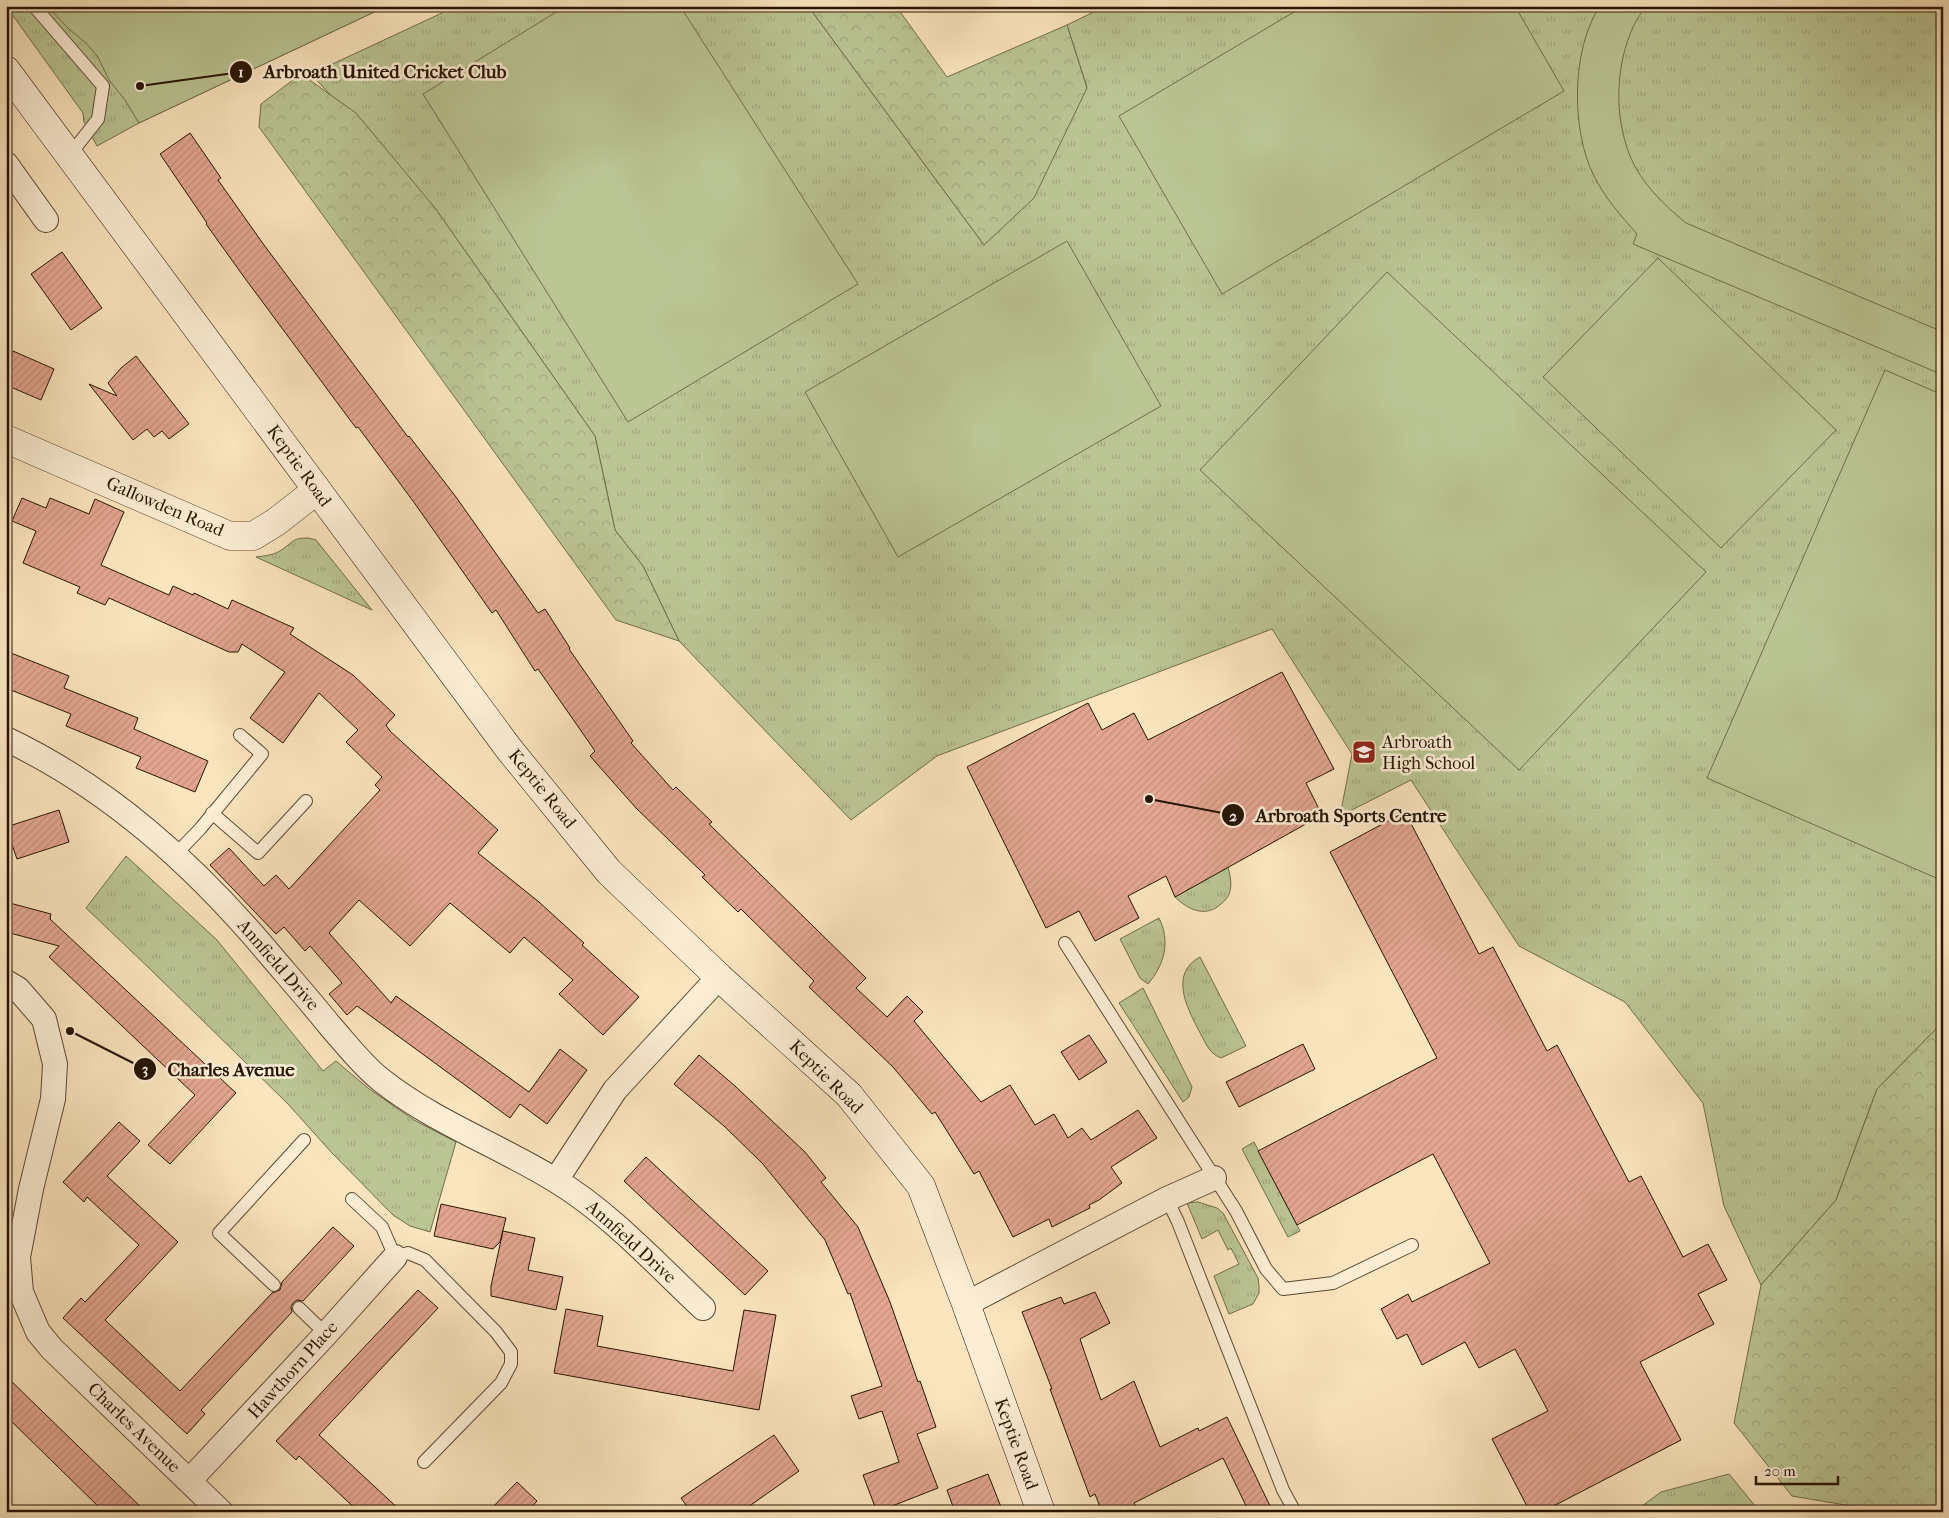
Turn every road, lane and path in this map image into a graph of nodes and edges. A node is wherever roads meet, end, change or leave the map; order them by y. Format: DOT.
graph roads {
  1 [pos="34,6"];
  2 [pos="10,83"];
  3 [pos="69,156"];
  4 [pos="6,164"];
  5 [pos="46,220"];
  6 [pos="6,438"];
  7 [pos="317,490"];
  8 [pos="240,735"];
  9 [pos="6,739"];
  10 [pos="306,801"];
  11 [pos="212,813"];
  12 [pos="175,855"];
  13 [pos="1065,943"];
  14 [pos="719,977"];
  15 [pos="6,982"];
  16 [pos="304,1140"];
  17 [pos="1214,1178"];
  18 [pos="556,1180"];
  19 [pos="352,1199"];
  20 [pos="1167,1199"];
  21 [pos="1412,1245"];
  22 [pos="395,1256"];
  23 [pos="274,1285"];
  24 [pos="966,1304"];
  25 [pos="299,1308"];
  26 [pos="703,1308"];
  27 [pos="326,1334"];
  28 [pos="424,1462"];
  29 [pos="189,1481"];
  30 [pos="221,1512"];
  31 [pos="1041,1512"];
  32 [pos="1295,1512"];
  1 -- 3 [label="lane"];
  2 -- 3 [label="main road, Keptie Road"];
  3 -- 7 [label="main road, Keptie Road"];
  4 -- 5 [label="street"];
  6 -- 7 [label="main road, Gallowden Road"];
  7 -- 14 [label="main road, Keptie Road"];
  8 -- 11 [label="lane"];
  9 -- 12 [label="street, Annfield Drive"];
  10 -- 11 [label="lane"];
  11 -- 12 [label="lane"];
  12 -- 18 [label="street, Annfield Drive"];
  13 -- 17 [label="lane"];
  14 -- 18 [label="street"];
  14 -- 24 [label="main road, Keptie Road"];
  15 -- 29 [label="street, Charles Avenue"];
  16 -- 23 [label="lane"];
  17 -- 20 [label="street"];
  17 -- 21 [label="lane"];
  18 -- 26 [label="street, Annfield Drive"];
  19 -- 22 [label="lane"];
  20 -- 24 [label="street"];
  20 -- 32 [label="lane"];
  22 -- 27 [label="street, Hawthorn Place"];
  22 -- 28 [label="lane"];
  24 -- 31 [label="main road, Keptie Road"];
  25 -- 27 [label="lane"];
  27 -- 29 [label="street, Hawthorn Place"];
  29 -- 30 [label="street, Charles Avenue"];
}
